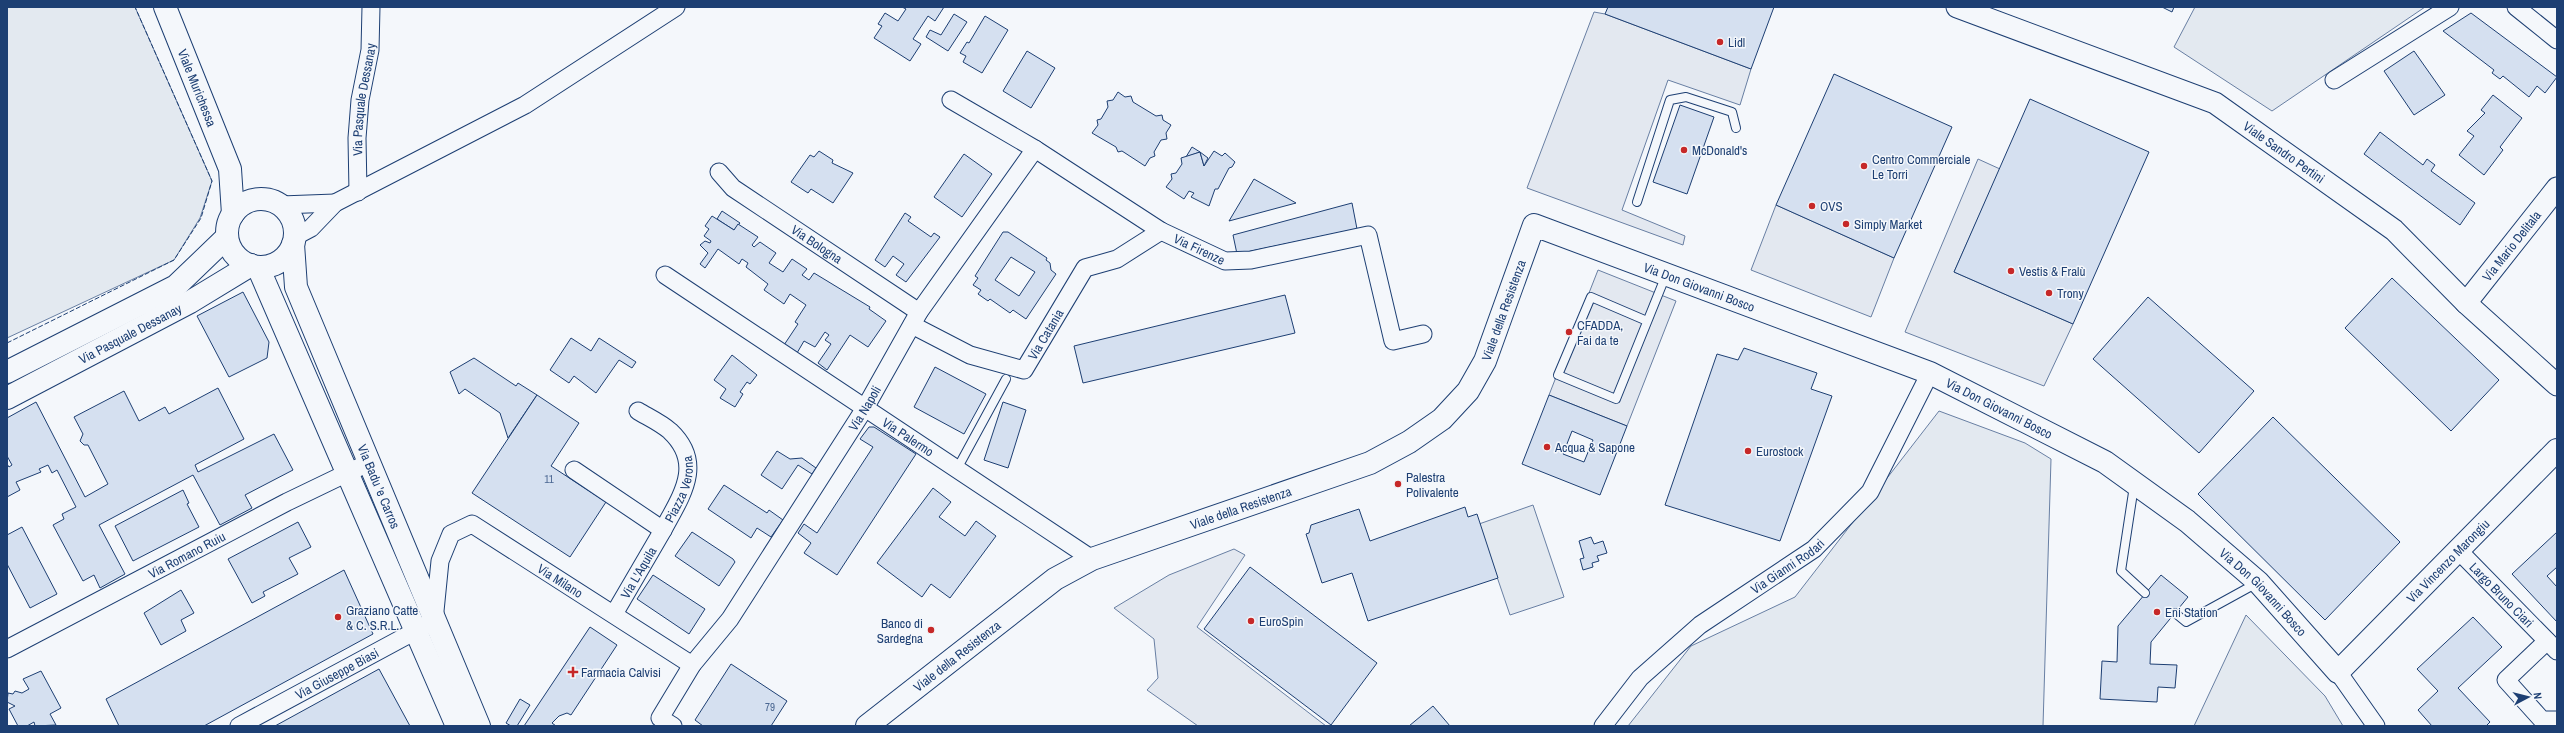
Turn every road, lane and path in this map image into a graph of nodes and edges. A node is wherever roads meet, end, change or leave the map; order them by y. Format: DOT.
graph roads {
  1 [pos="165,7"];
  2 [pos="371,7"];
  3 [pos="676,7"];
  4 [pos="1957,7"];
  5 [pos="2450,7"];
  6 [pos="2516,7"];
  7 [pos="2557,40"];
  8 [pos="2334,80"];
  9 [pos="951,100"];
  10 [pos="1736,128"];
  11 [pos="1035,149"];
  12 [pos="230,169"];
  13 [pos="719,172"];
  14 [pos="2557,188"];
  15 [pos="358,192"];
  16 [pos="276,202"];
  17 [pos="1637,202"];
  18 [pos="335,203"];
  19 [pos="233,214"];
  20 [pos="1534,225"];
  21 [pos="1161,231"];
  22 [pos="227,237"];
  23 [pos="293,241"];
  24 [pos="255,266"];
  25 [pos="665,274"];
  26 [pos="1666,274"];
  27 [pos="2466,303"];
  28 [pos="916,318"];
  29 [pos="1647,321"];
  30 [pos="1423,334"];
  31 [pos="7,372"];
  32 [pos="1930,373"];
  33 [pos="1006,378"];
  34 [pos="2557,384"];
  35 [pos="7,398"];
  36 [pos="865,408"];
  37 [pos="638,411"];
  38 [pos="2557,450"];
  39 [pos="368,463"];
  40 [pos="957,469"];
  41 [pos="574,470"];
  42 [pos="347,471"];
  43 [pos="2135,484"];
  44 [pos="662,530"];
  45 [pos="2457,549"];
  46 [pos="1092,559"];
  47 [pos="2258,582"];
  48 [pos="2145,593"];
  49 [pos="2175,613"];
  50 [pos="614,614"];
  51 [pos="425,626"];
  52 [pos="2552,646"];
  53 [pos="7,649"];
  54 [pos="692,665"];
  55 [pos="2338,672"];
  56 [pos="2557,720"];
  57 [pos="662,723"];
  58 [pos="239,726"];
  59 [pos="457,726"];
  60 [pos="479,726"];
  61 [pos="867,726"];
  62 [pos="1603,726"];
  63 [pos="2376,726"];
  1 -- 12 [label="main road, Viale Murichessa"];
  2 -- 15 [label="street, Via Pasquale Dessanay"];
  3 -- 15 [label="street"];
  4 -- 27 [label="street, Viale Sandro Pertini"];
  5 -- 8 [label="street"];
  6 -- 7 [label="street"];
  9 -- 11 [label="street, Via Firenze"];
  10 -- 17 [label="lane"];
  11 -- 21 [label="street, Via Firenze"];
  11 -- 28 [label="street, Via Napoli"];
  12 -- 16 [label="main road, Viale Murichessa"];
  12 -- 19 [label="main road, Viale Murichessa"];
  13 -- 28 [label="street, Via Bologna"];
  14 -- 27 [label="street, Via Mario Delitala"];
  15 -- 18 [label="street"];
  16 -- 18 [label="street"];
  16 -- 19 [label="main road"];
  16 -- 23 [label="main road"];
  18 -- 23 [label="street"];
  19 -- 22 [label="main road"];
  20 -- 26 [label="main road, Via Don Giovanni Bosco"];
  20 -- 46 [label="main road, Viale della Resistenza"];
  21 -- 28 [label="street, Via Catania"];
  21 -- 30 [label="street, Via Firenze"];
  22 -- 24 [label="main road"];
  22 -- 31 [label="main road, Via Pasquale Dessanay"];
  23 -- 24 [label="main road"];
  23 -- 39 [label="main road, Via Badu 'e Carros"];
  24 -- 35 [label="main road, Via Pasquale Dessanay"];
  24 -- 42 [label="main road, Via Badu 'e Carros"];
  25 -- 36 [label="street, Via Palermo"];
  26 -- 29 [label="lane"];
  26 -- 32 [label="main road, Via Don Giovanni Bosco"];
  27 -- 34 [label="street, Viale Sandro Pertini"];
  28 -- 36 [label="street, Via Napoli"];
  29 -- 29 [label="lane"];
  32 -- 43 [label="main road, Via Don Giovanni Bosco"];
  32 -- 62 [label="street, Via Gianni Rodari"];
  33 -- 40 [label="lane"];
  36 -- 40 [label="street, Via Palermo"];
  36 -- 54 [label="street, Via Napoli"];
  37 -- 44 [label="street, Piazza Verona"];
  38 -- 45 [label="main road, Via Vincenzo Marongiu"];
  39 -- 42 [label="street, Via Romano Ruiu"];
  39 -- 51 [label="main road, Via Badu 'e Carros"];
  40 -- 46 [label="street, Via Palermo"];
  41 -- 44 [label="street, Piazza Verona"];
  42 -- 51 [label="main road, Via Badu 'e Carros"];
  42 -- 53 [label="street, Via Romano Ruiu"];
  43 -- 47 [label="main road, Via Don Giovanni Bosco"];
  43 -- 48 [label="lane"];
  44 -- 50 [label="street, Via L'Aquila"];
  45 -- 52 [label="street, Largo Bruno Ciari"];
  45 -- 55 [label="main road, Via Vincenzo Marongiu"];
  46 -- 61 [label="main road, Viale della Resistenza"];
  47 -- 49 [label="lane"];
  47 -- 55 [label="main road, Via Don Giovanni Bosco"];
  50 -- 51 [label="street, Via Milano"];
  50 -- 54 [label="street, Via Milano"];
  51 -- 58 [label="street, Via Giuseppe Biasi"];
  51 -- 59 [label="main road, Via Badu 'e Carros"];
  51 -- 60 [label="main road, Via Badu 'e Carros"];
  52 -- 56 [label="street, Largo Bruno Ciari"];
  54 -- 57 [label="street"];
  55 -- 63 [label="street, Via Don Giovanni Bosco"];
}
